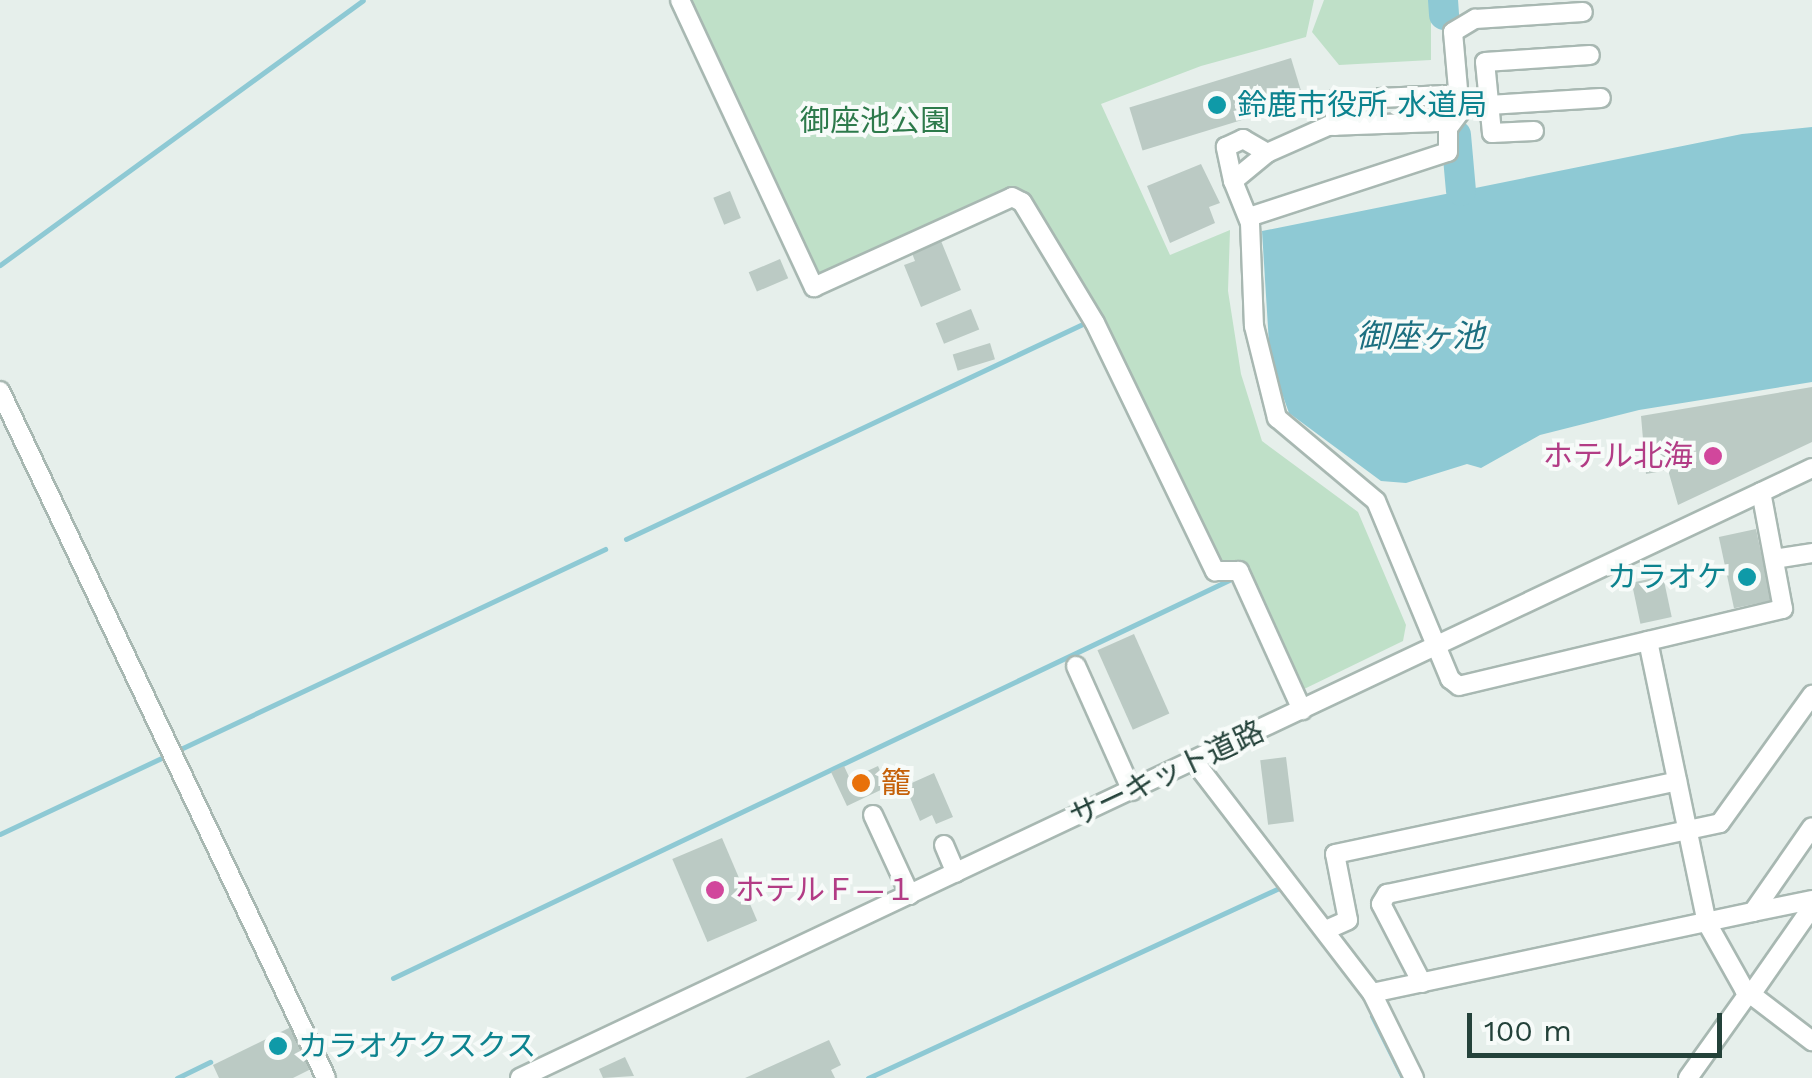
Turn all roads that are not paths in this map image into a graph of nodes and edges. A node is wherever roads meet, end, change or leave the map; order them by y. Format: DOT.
graph roads {
  1 [pos="680,0"];
  2 [pos="1583,12"];
  3 [pos="1590,54"];
  4 [pos="1446,95"];
  5 [pos="1601,98"];
  6 [pos="1490,107"];
  7 [pos="1460,112"];
  8 [pos="1438,122"];
  9 [pos="1335,126"];
  10 [pos="1534,130"];
  11 [pos="1267,153"];
  12 [pos="1233,181"];
  13 [pos="1249,217"];
  14 [pos="0,390"];
  15 [pos="1812,468"];
  16 [pos="1761,492"];
  17 [pos="1812,553"];
  18 [pos="1774,559"];
  19 [pos="1433,642"];
  20 [pos="1648,642"];
  21 [pos="1076,666"];
  22 [pos="1812,694"];
  23 [pos="1302,710"];
  24 [pos="1194,762"];
  25 [pos="1677,781"];
  26 [pos="1132,791"];
  27 [pos="873,814"];
  28 [pos="1812,827"];
  29 [pos="1688,831"];
  30 [pos="944,845"];
  31 [pos="956,874"];
  32 [pos="910,896"];
  33 [pos="1753,912"];
  34 [pos="1810,914"];
  35 [pos="1708,923"];
  36 [pos="1326,930"];
  37 [pos="1422,983"];
  38 [pos="1372,992"];
  39 [pos="1749,995"];
  40 [pos="1812,1041"];
  41 [pos="326,1078"];
  42 [pos="520,1078"];
  43 [pos="1414,1078"];
  44 [pos="1688,1078"];
  1 -- 23 [label="street"];
  2 -- 7 [label="street"];
  3 -- 6 [label="street"];
  4 -- 9 [label="street"];
  5 -- 6 [label="street"];
  6 -- 7 [label="street"];
  6 -- 10 [label="street"];
  7 -- 13 [label="street"];
  8 -- 9 [label="street"];
  9 -- 11 [label="street"];
  11 -- 12 [label="street"];
  11 -- 12 [label="street"];
  12 -- 13 [label="street"];
  13 -- 19 [label="street"];
  14 -- 41 [label="street"];
  15 -- 16 [label="street, サーキット道路"];
  16 -- 18 [label="street"];
  16 -- 19 [label="street, サーキット道路"];
  17 -- 18 [label="street"];
  18 -- 20 [label="street"];
  19 -- 20 [label="street"];
  19 -- 23 [label="street, サーキット道路"];
  20 -- 25 [label="street"];
  21 -- 26 [label="street"];
  22 -- 29 [label="street"];
  23 -- 24 [label="street, サーキット道路"];
  24 -- 26 [label="street, サーキット道路"];
  24 -- 36 [label="street"];
  25 -- 29 [label="street"];
  25 -- 36 [label="street"];
  26 -- 31 [label="street, サーキット道路"];
  27 -- 32 [label="street"];
  28 -- 33 [label="street"];
  29 -- 35 [label="street"];
  29 -- 37 [label="street"];
  30 -- 31 [label="street"];
  31 -- 32 [label="street, サーキット道路"];
  32 -- 42 [label="street, サーキット道路"];
  33 -- 34 [label="street"];
  33 -- 35 [label="street"];
  34 -- 39 [label="street"];
  35 -- 37 [label="street"];
  35 -- 39 [label="street"];
  36 -- 38 [label="street"];
  37 -- 38 [label="street"];
  38 -- 43 [label="street"];
  39 -- 40 [label="street"];
  39 -- 44 [label="street"];
}
